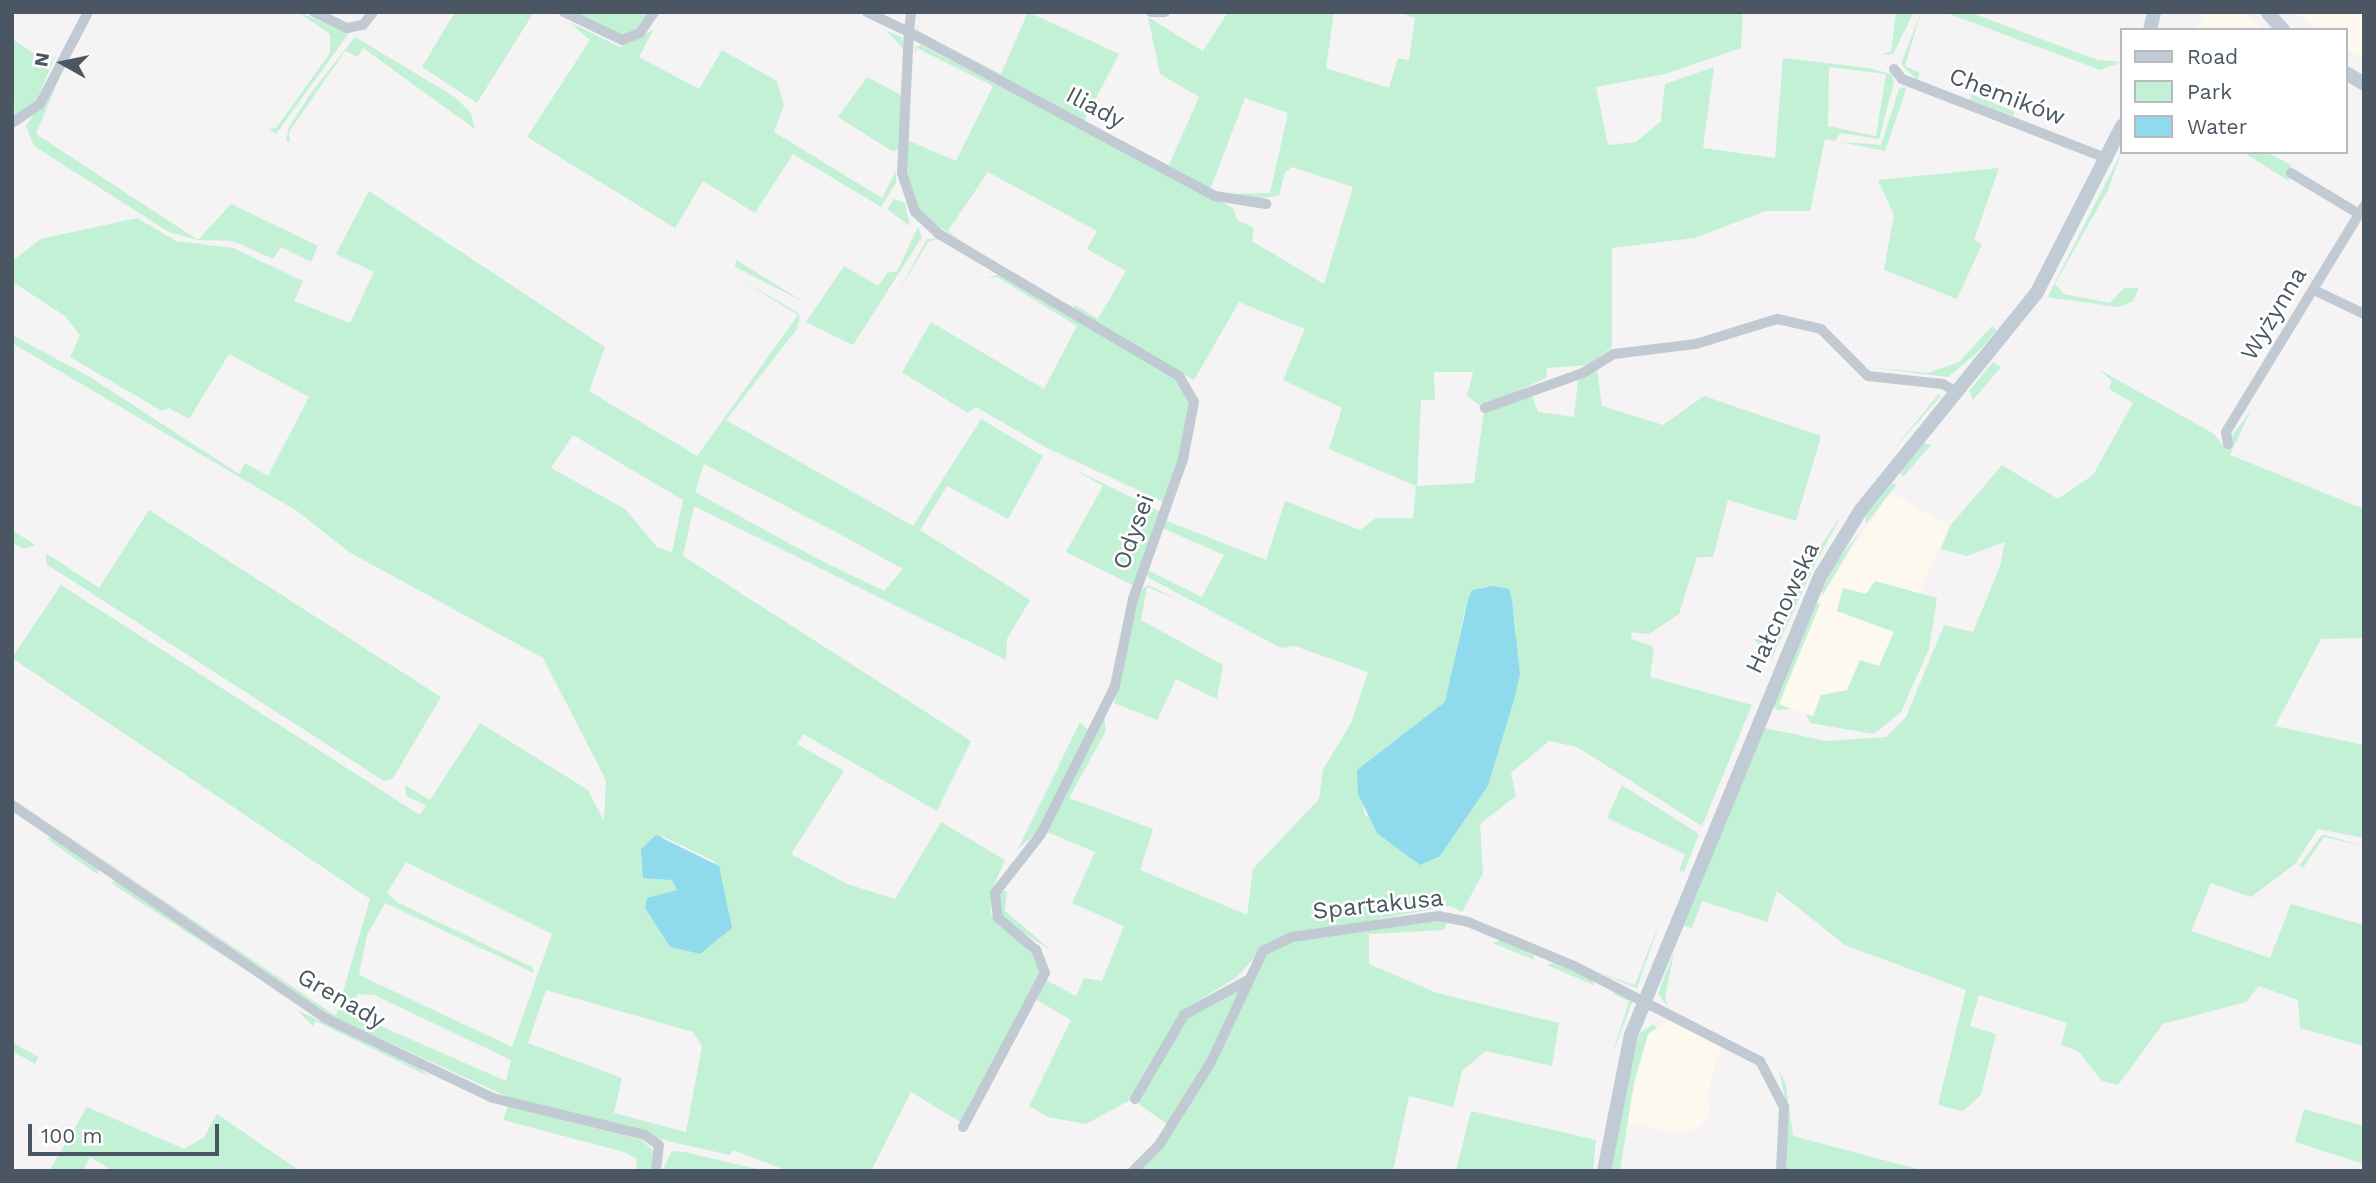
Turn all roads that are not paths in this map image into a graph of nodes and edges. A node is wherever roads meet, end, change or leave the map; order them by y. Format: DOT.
graph roads {
  1 [pos="88,12"];
  2 [pos="314,12"];
  3 [pos="373,12"];
  4 [pos="564,12"];
  5 [pos="654,12"];
  6 [pos="867,12"];
  7 [pos="911,12"];
  8 [pos="1151,12"];
  9 [pos="1165,12"];
  10 [pos="2267,12"];
  11 [pos="2281,28"];
  12 [pos="909,32"];
  13 [pos="1894,69"];
  14 [pos="2348,74"];
  15 [pos="2364,84"];
  16 [pos="12,122"];
  17 [pos="2120,131"];
  18 [pos="2109,160"];
  19 [pos="2291,173"];
  20 [pos="1266,204"];
  21 [pos="2361,210"];
  22 [pos="2314,290"];
  23 [pos="2364,314"];
  24 [pos="1958,393"];
  25 [pos="1485,408"];
  26 [pos="2228,444"];
  27 [pos="12,805"];
  28 [pos="1246,981"];
  29 [pos="1645,998"];
  30 [pos="1135,1099"];
  31 [pos="963,1127"];
  32 [pos="656,1171"];
  33 [pos="1133,1171"];
  34 [pos="1604,1171"];
  35 [pos="1780,1171"];
  1 -- 16 [label="street"];
  2 -- 3 [label="street"];
  4 -- 5 [label="street"];
  6 -- 12 [label="street, Iliady"];
  7 -- 12 [label="street, Odysei"];
  8 -- 9 [label="street"];
  10 -- 11 [label="street"];
  12 -- 20 [label="street, Iliady"];
  12 -- 31 [label="street, Odysei"];
  13 -- 18 [label="street, Chemików"];
  14 -- 15 [label="street"];
  17 -- 18 [label="street, Hałcnowska"];
  18 -- 24 [label="street, Hałcnowska"];
  19 -- 21 [label="street"];
  21 -- 22 [label="street, Wyżynna"];
  22 -- 23 [label="street"];
  22 -- 26 [label="street, Wyżynna"];
  24 -- 25 [label="street"];
  24 -- 29 [label="street, Hałcnowska"];
  27 -- 32 [label="street, Grenady"];
  28 -- 29 [label="street, Spartakusa"];
  28 -- 30 [label="street, Spartakusa"];
  28 -- 33 [label="street, Spartakusa"];
  29 -- 34 [label="street, Hałcnowska"];
  29 -- 35 [label="street, Spartakusa"];
}
